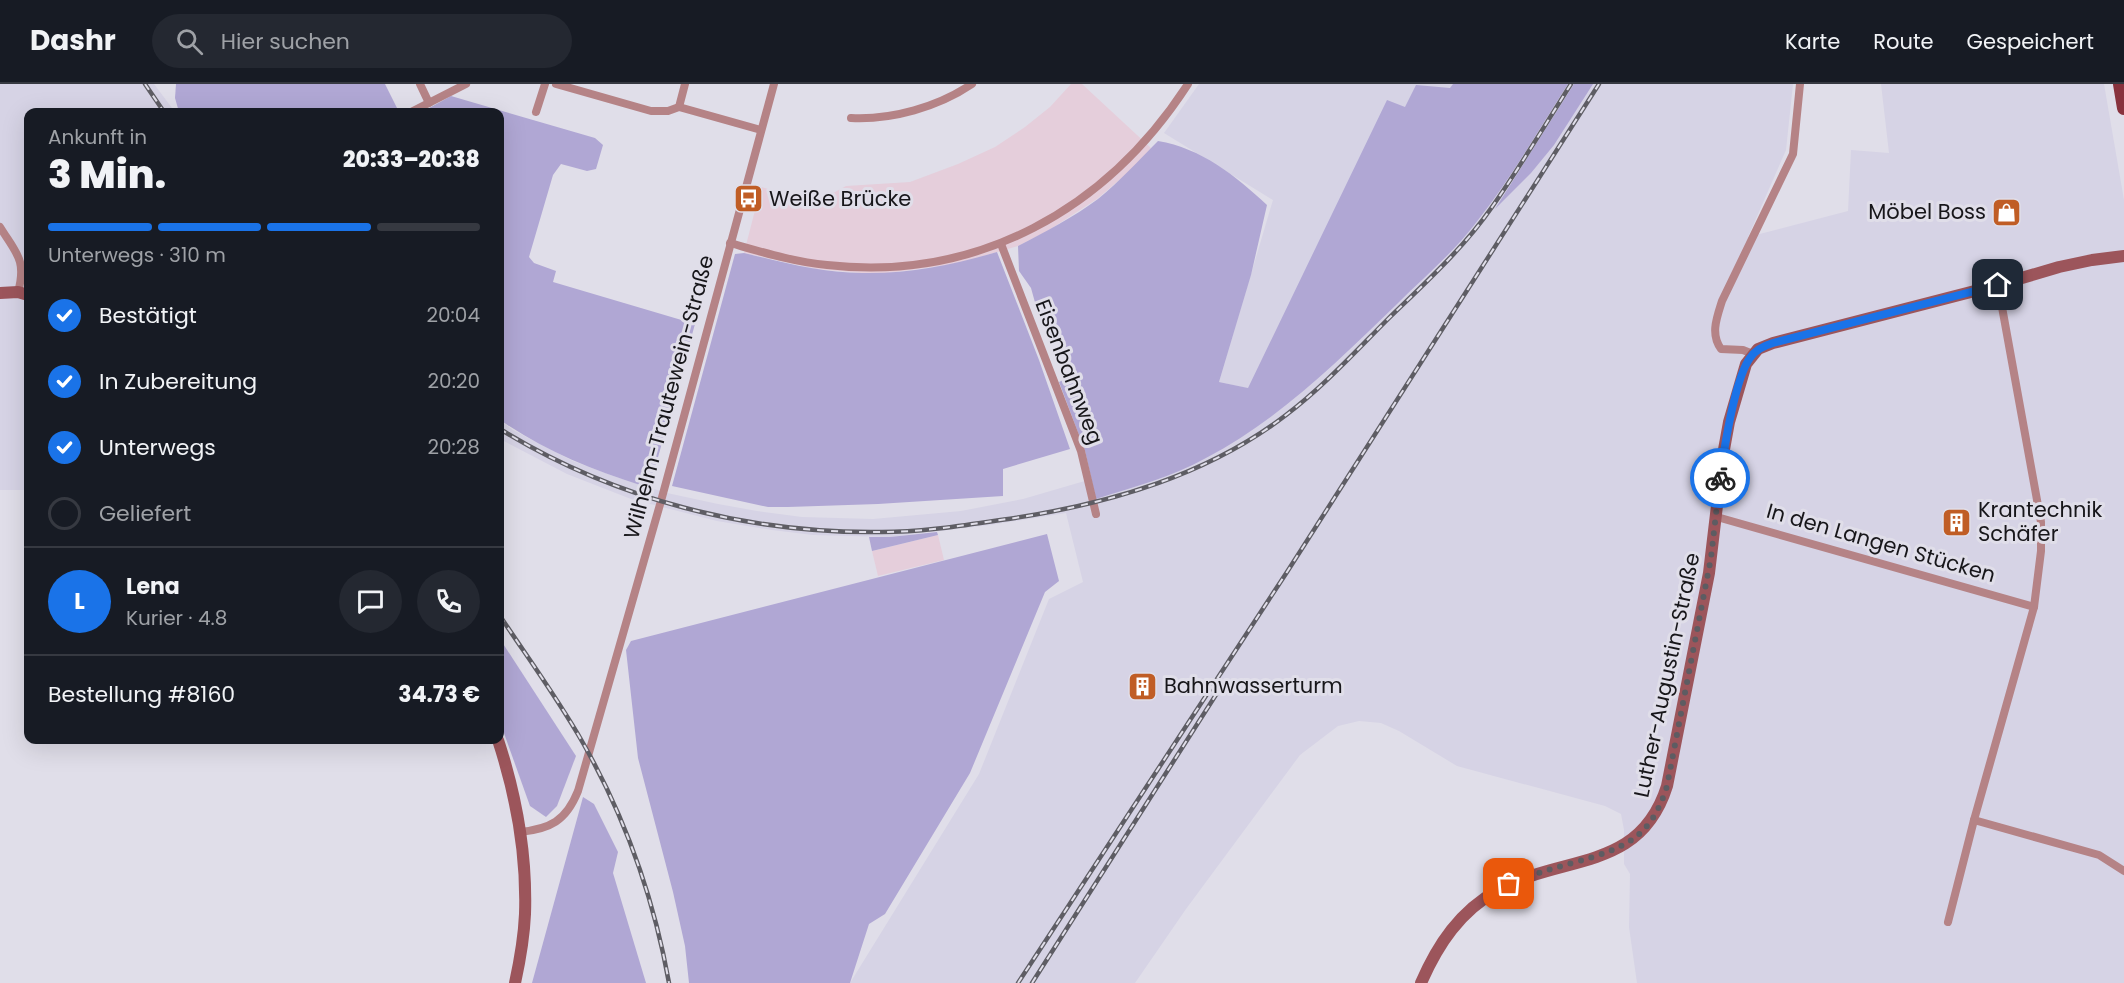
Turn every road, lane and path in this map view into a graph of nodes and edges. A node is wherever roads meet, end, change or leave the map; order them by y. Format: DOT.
graph roads {
  1 [pos="420,84"];
  2 [pos="466,84"];
  3 [pos="544,84"];
  4 [pos="556,84"];
  5 [pos="685,84"];
  6 [pos="774,84"];
  7 [pos="972,84"];
  8 [pos="1188,84"];
  9 [pos="1800,84"];
  10 [pos="2120,84"];
  11 [pos="585,87"];
  12 [pos="429,103"];
  13 [pos="679,107"];
  14 [pos="419,108"];
  15 [pos="2124,108"];
  16 [pos="536,112"];
  17 [pos="851,118"];
  18 [pos="761,130"];
  19 [pos="0,227"];
  20 [pos="730,243"];
  21 [pos="1001,244"];
  22 [pos="2122,254"];
  23 [pos="1998,285"];
  24 [pos="0,293"];
  25 [pos="23,294"];
  26 [pos="1753,354"];
  27 [pos="1096,514"];
  28 [pos="1717,517"];
  29 [pos="2034,607"];
  30 [pos="499,744"];
  31 [pos="1974,820"];
  32 [pos="520,832"];
  33 [pos="2124,871"];
  34 [pos="1948,922"];
  35 [pos="515,983"];
  36 [pos="1421,983"];
  1 -- 12 [label="street"];
  2 -- 12 [label="street"];
  3 -- 16 [label="street"];
  4 -- 11 [label="street"];
  5 -- 13 [label="street"];
  6 -- 18 [label="street, Wilhelm-Trautewein-Straße"];
  7 -- 17 [label="street"];
  8 -- 21 [label="street"];
  9 -- 26 [label="street"];
  10 -- 15 [label="main road"];
  11 -- 13 [label="street"];
  12 -- 14 [label="street"];
  13 -- 18 [label="street"];
  18 -- 20 [label="street, Wilhelm-Trautewein-Straße"];
  19 -- 25 [label="street"];
  20 -- 21 [label="street"];
  20 -- 32 [label="street, Wilhelm-Trautewein-Straße"];
  21 -- 27 [label="street, Eisenbahnweg"];
  22 -- 23 [label="street"];
  23 -- 26 [label="street"];
  23 -- 29 [label="street"];
  24 -- 25 [label="street"];
  26 -- 28 [label="street, Luther-Augustin-Straße"];
  28 -- 29 [label="street, In den Langen Stücken"];
  28 -- 36 [label="street, Luther-Augustin-Straße"];
  29 -- 31 [label="street"];
  30 -- 32 [label="street"];
  31 -- 33 [label="street"];
  31 -- 34 [label="street"];
  32 -- 35 [label="street"];
}
